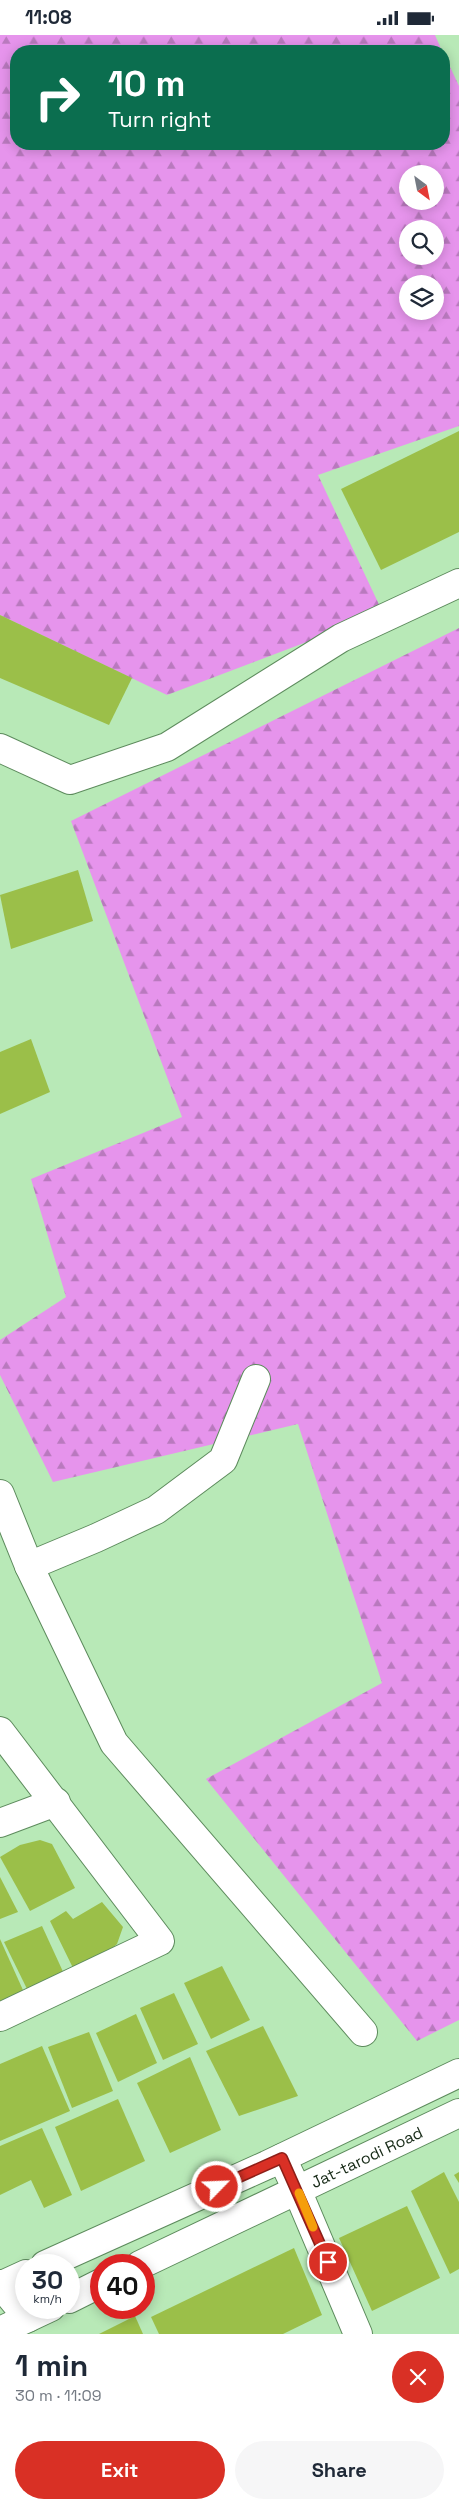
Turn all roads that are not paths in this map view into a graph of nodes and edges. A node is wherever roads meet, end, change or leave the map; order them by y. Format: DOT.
graph roads {
  1 [pos="459,583"];
  2 [pos="0,749"];
  3 [pos="256,1379"];
  4 [pos="0,1494"];
  5 [pos="29,1566"];
  6 [pos="0,1731"];
  7 [pos="56,1802"];
  8 [pos="0,1823"];
  9 [pos="0,2017"];
  10 [pos="363,2032"];
  11 [pos="459,2073"];
  12 [pos="459,2113"];
  13 [pos="282,2158"];
  14 [pos="297,2190"];
  15 [pos="69,2254"];
  16 [pos="155,2258"];
  17 [pos="15,2279"];
  18 [pos="0,2285"];
  19 [pos="15,2296"];
  20 [pos="26,2319"];
  21 [pos="0,2331"];
  22 [pos="358,2334"];
  1 -- 2 [label="street"];
  3 -- 5 [label="street"];
  4 -- 5 [label="street"];
  5 -- 10 [label="street"];
  6 -- 7 [label="street"];
  7 -- 8 [label="street"];
  7 -- 9 [label="street"];
  11 -- 13 [label="street"];
  12 -- 14 [label="street, Jat-tarodi Road"];
  13 -- 14 [label="street"];
  13 -- 15 [label="street"];
  14 -- 16 [label="street, Jat-tarodi Road"];
  14 -- 22 [label="street"];
  17 -- 18 [label="street"];
  18 -- 19 [label="street"];
  20 -- 21 [label="street"];
}
